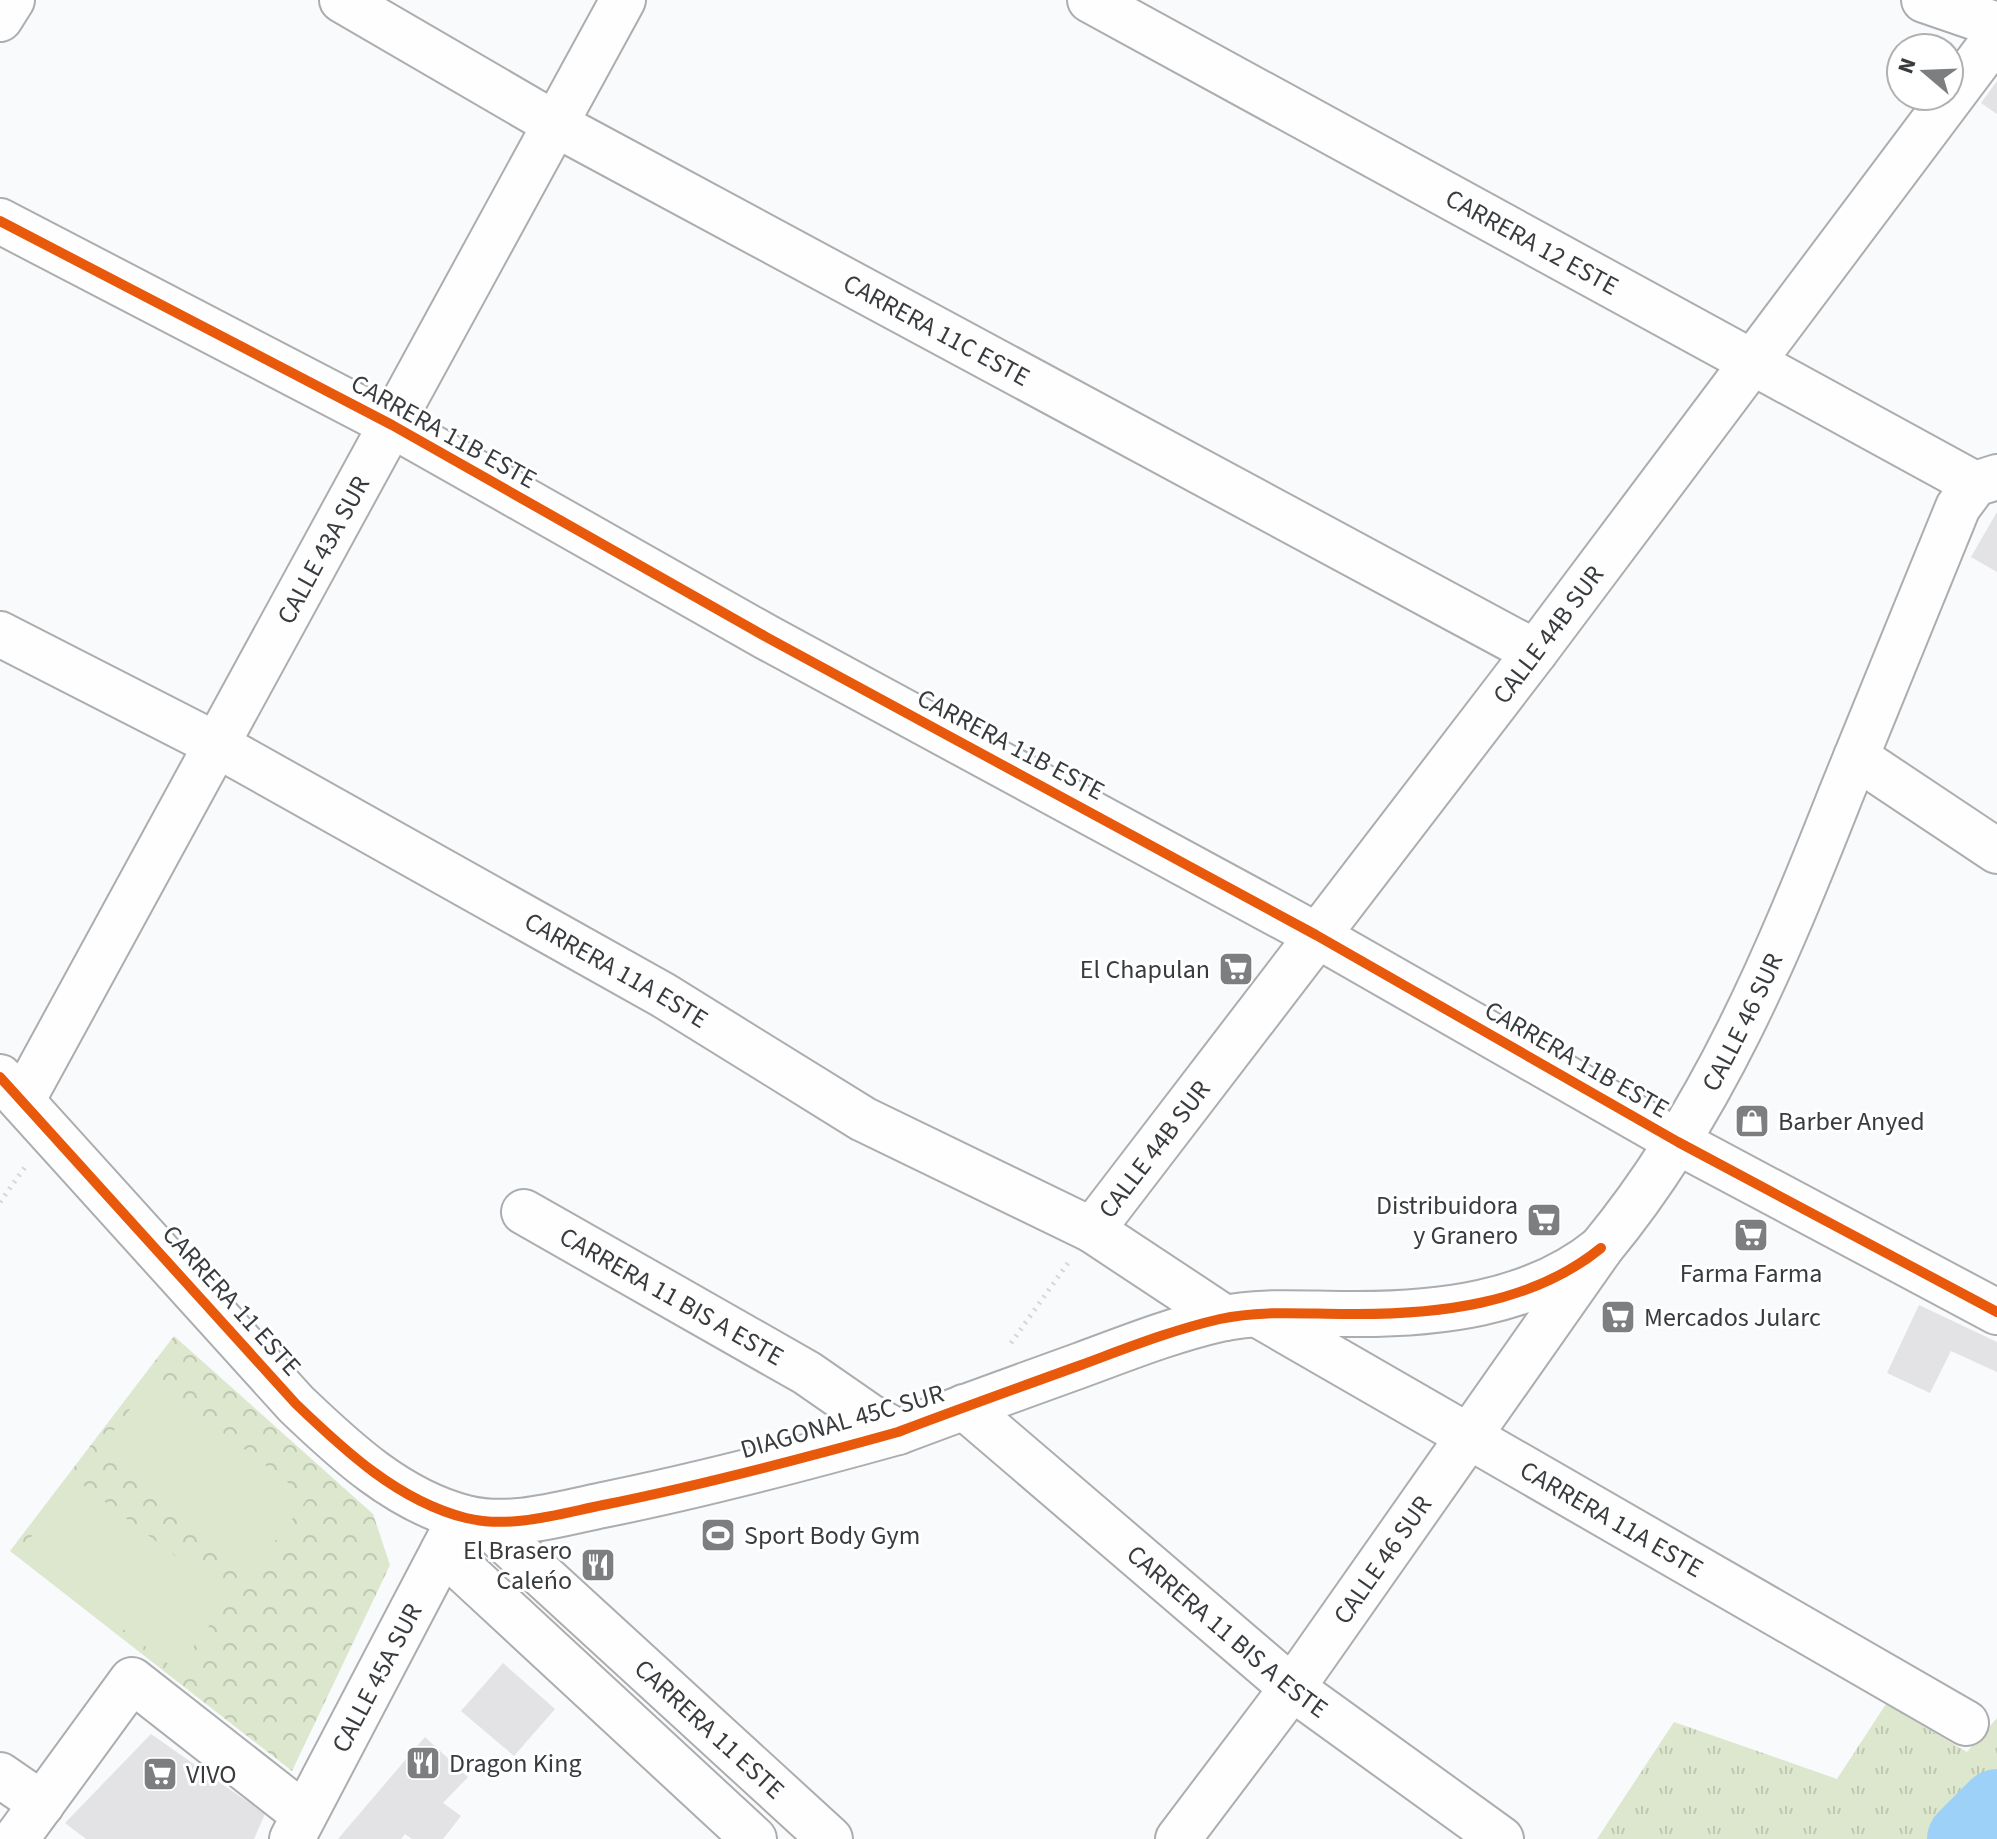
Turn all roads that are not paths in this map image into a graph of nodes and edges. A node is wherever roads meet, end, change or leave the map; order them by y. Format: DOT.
graph roads {
  1 [pos="12,0"];
  2 [pos="342,0"];
  3 [pos="623,0"];
  4 [pos="1090,0"];
  5 [pos="1924,0"];
  6 [pos="1995,0"];
  7 [pos="1997,7"];
  8 [pos="0,19"];
  9 [pos="1997,25"];
  10 [pos="1997,36"];
  11 [pos="555,124"];
  12 [pos="0,221"];
  13 [pos="1751,363"];
  14 [pos="392,425"];
  15 [pos="1986,481"];
  16 [pos="0,634"];
  17 [pos="1535,652"];
  18 [pos="217,745"];
  19 [pos="1856,757"];
  20 [pos="1997,851"];
  21 [pos="1316,935"];
  22 [pos="11,1089"];
  23 [pos="1678,1142"];
  24 [pos="524,1212"];
  25 [pos="1092,1230"];
  26 [pos="1601,1248"];
  27 [pos="1997,1312"];
  28 [pos="1241,1316"];
  29 [pos="964,1407"];
  30 [pos="898,1432"];
  31 [pos="1469,1436"];
  32 [pos="463,1530"];
  33 [pos="1292,1688"];
  34 [pos="1966,1723"];
  35 [pos="0,1775"];
  36 [pos="42,1804"];
  37 [pos="298,1826"];
  38 [pos="16,1839"];
  39 [pos="754,1839"];
  40 [pos="830,1839"];
  41 [pos="1178,1839"];
  42 [pos="1501,1839"];
  1 -- 8 [label="street"];
  2 -- 11 [label="street, CARRERA 11C ESTE"];
  3 -- 11 [label="street, CALLE 43A SUR"];
  4 -- 13 [label="street, CARRERA 12 ESTE"];
  5 -- 9 [label="street"];
  6 -- 7 [label="street"];
  10 -- 13 [label="street, CALLE 44B SUR"];
  11 -- 14 [label="street, CALLE 43A SUR"];
  11 -- 17 [label="street, CARRERA 11C ESTE"];
  12 -- 14 [label="street, CARRERA 11B ESTE"];
  13 -- 15 [label="street, CARRERA 12 ESTE"];
  13 -- 17 [label="street, CALLE 44B SUR"];
  14 -- 18 [label="street, CALLE 43A SUR"];
  14 -- 21 [label="street, CARRERA 11B ESTE"];
  15 -- 19 [label="street, CALLE 46 SUR"];
  16 -- 18 [label="street, CARRERA 11A ESTE"];
  17 -- 21 [label="street, CALLE 44B SUR"];
  18 -- 22 [label="street, CALLE 43A SUR"];
  18 -- 25 [label="street, CARRERA 11A ESTE"];
  19 -- 20 [label="street"];
  19 -- 23 [label="street, CALLE 46 SUR"];
  21 -- 23 [label="street, CARRERA 11B ESTE"];
  21 -- 25 [label="street, CALLE 44B SUR"];
  22 -- 32 [label="street, CARRERA 11 ESTE"];
  23 -- 26 [label="street, CALLE 46 SUR"];
  23 -- 27 [label="street, CARRERA 11B ESTE"];
  24 -- 30 [label="street, CARRERA 11 BIS A ESTE"];
  25 -- 28 [label="street, CARRERA 11A ESTE"];
  26 -- 28 [label="street, DIAGONAL 45C SUR"];
  26 -- 31 [label="street, CALLE 46 SUR"];
  28 -- 29 [label="street, DIAGONAL 45C SUR"];
  28 -- 31 [label="street, CARRERA 11A ESTE"];
  29 -- 30 [label="street, DIAGONAL 45C SUR"];
  29 -- 33 [label="street, CARRERA 11 BIS A ESTE"];
  30 -- 32 [label="street, DIAGONAL 45C SUR"];
  31 -- 33 [label="street, CALLE 46 SUR"];
  31 -- 34 [label="street, CARRERA 11A ESTE"];
  32 -- 37 [label="street, CALLE 45A SUR"];
  32 -- 39 [label="street, CARRERA 11 ESTE"];
  32 -- 40 [label="street, CARRERA 11 ESTE"];
  33 -- 41 [label="street, CALLE 46 SUR"];
  33 -- 42 [label="street, CARRERA 11 BIS A ESTE"];
  35 -- 36 [label="street"];
  36 -- 37 [label="street"];
  36 -- 38 [label="street"];
}
